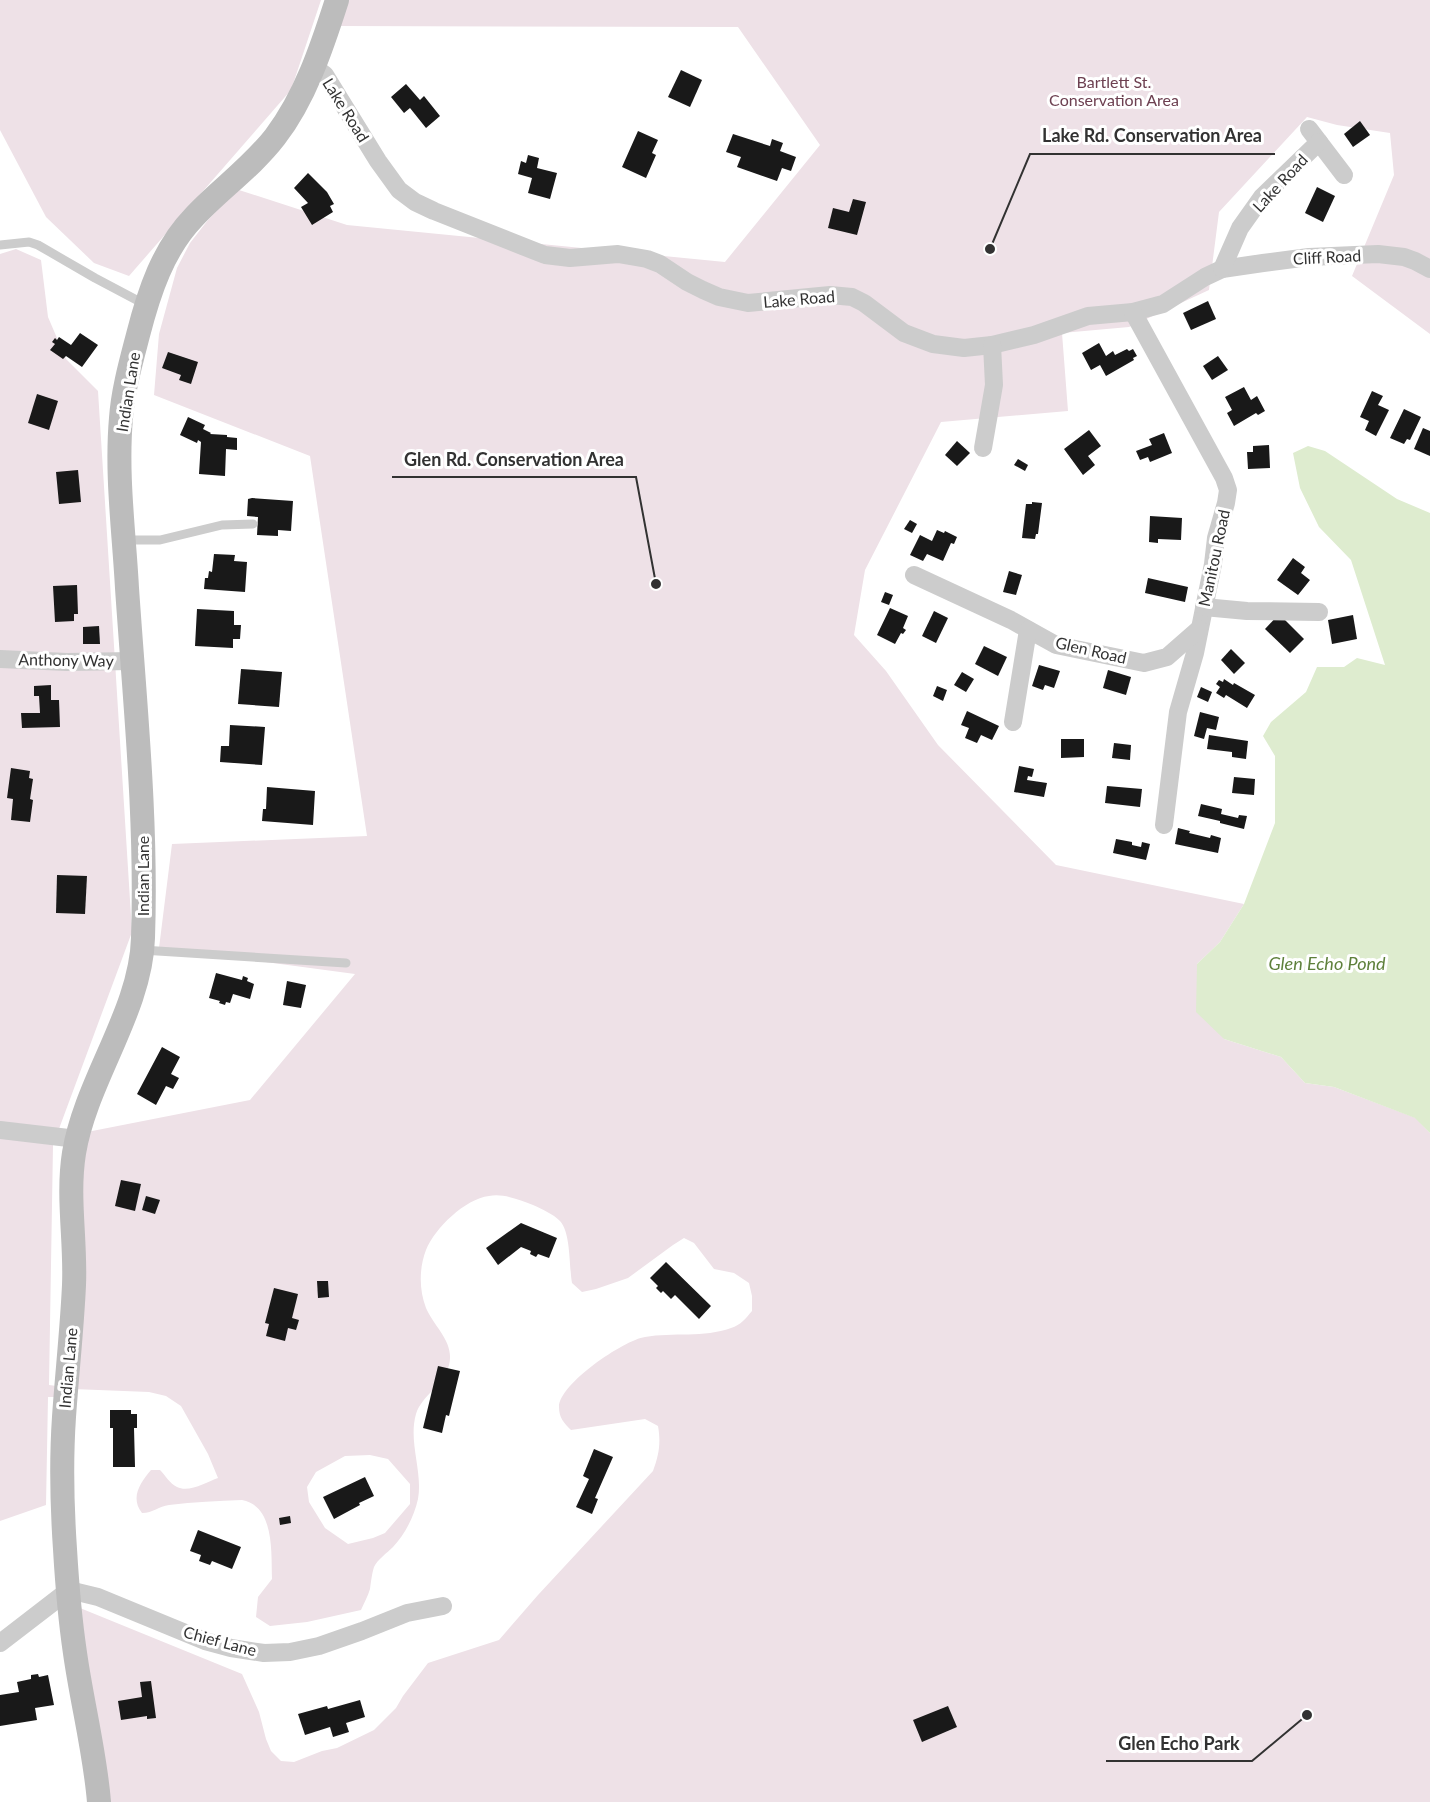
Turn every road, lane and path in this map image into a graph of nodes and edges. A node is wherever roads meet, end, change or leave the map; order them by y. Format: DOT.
graph roads {
  1 [pos="337,0"];
  2 [pos="313,66"];
  3 [pos="1344,175"];
  4 [pos="0,245"];
  5 [pos="1221,269"];
  6 [pos="1430,269"];
  7 [pos="146,305"];
  8 [pos="1133,312"];
  9 [pos="992,345"];
  10 [pos="984,448"];
  11 [pos="253,524"];
  12 [pos="124,540"];
  13 [pos="914,574"];
  14 [pos="1204,607"];
  15 [pos="1319,612"];
  16 [pos="1199,629"];
  17 [pos="1028,630"];
  18 [pos="0,658"];
  19 [pos="133,661"];
  20 [pos="1012,722"];
  21 [pos="1164,825"];
  22 [pos="142,950"];
  23 [pos="346,963"];
  24 [pos="0,1130"];
  25 [pos="77,1139"];
  26 [pos="69,1590"];
  27 [pos="443,1606"];
  28 [pos="0,1643"];
  29 [pos="99,1802"];
  1 -- 2 [label="street, Indian Lane"];
  2 -- 7 [label="street, Indian Lane"];
  2 -- 9 [label="street, Lake Road"];
  3 -- 5 [label="street, Lake Road"];
  4 -- 7 [label="lane"];
  5 -- 6 [label="street, Cliff Road"];
  5 -- 8 [label="street, Lake Road"];
  7 -- 12 [label="street, Indian Lane"];
  8 -- 9 [label="street, Lake Road"];
  8 -- 14 [label="street, Manitou Road"];
  9 -- 10 [label="street"];
  11 -- 12 [label="lane"];
  12 -- 19 [label="street, Indian Lane"];
  13 -- 17 [label="street, Glen Road"];
  14 -- 15 [label="street"];
  14 -- 16 [label="street, Manitou Road"];
  16 -- 17 [label="street, Glen Road"];
  16 -- 21 [label="street, Manitou Road"];
  17 -- 20 [label="street"];
  18 -- 19 [label="street, Anthony Way"];
  19 -- 22 [label="street, Indian Lane"];
  22 -- 23 [label="lane"];
  22 -- 25 [label="street, Indian Lane"];
  24 -- 25 [label="street"];
  25 -- 26 [label="street, Indian Lane"];
  26 -- 27 [label="street, Chief Lane"];
  26 -- 28 [label="street"];
  26 -- 29 [label="street, Indian Lane"];
}
